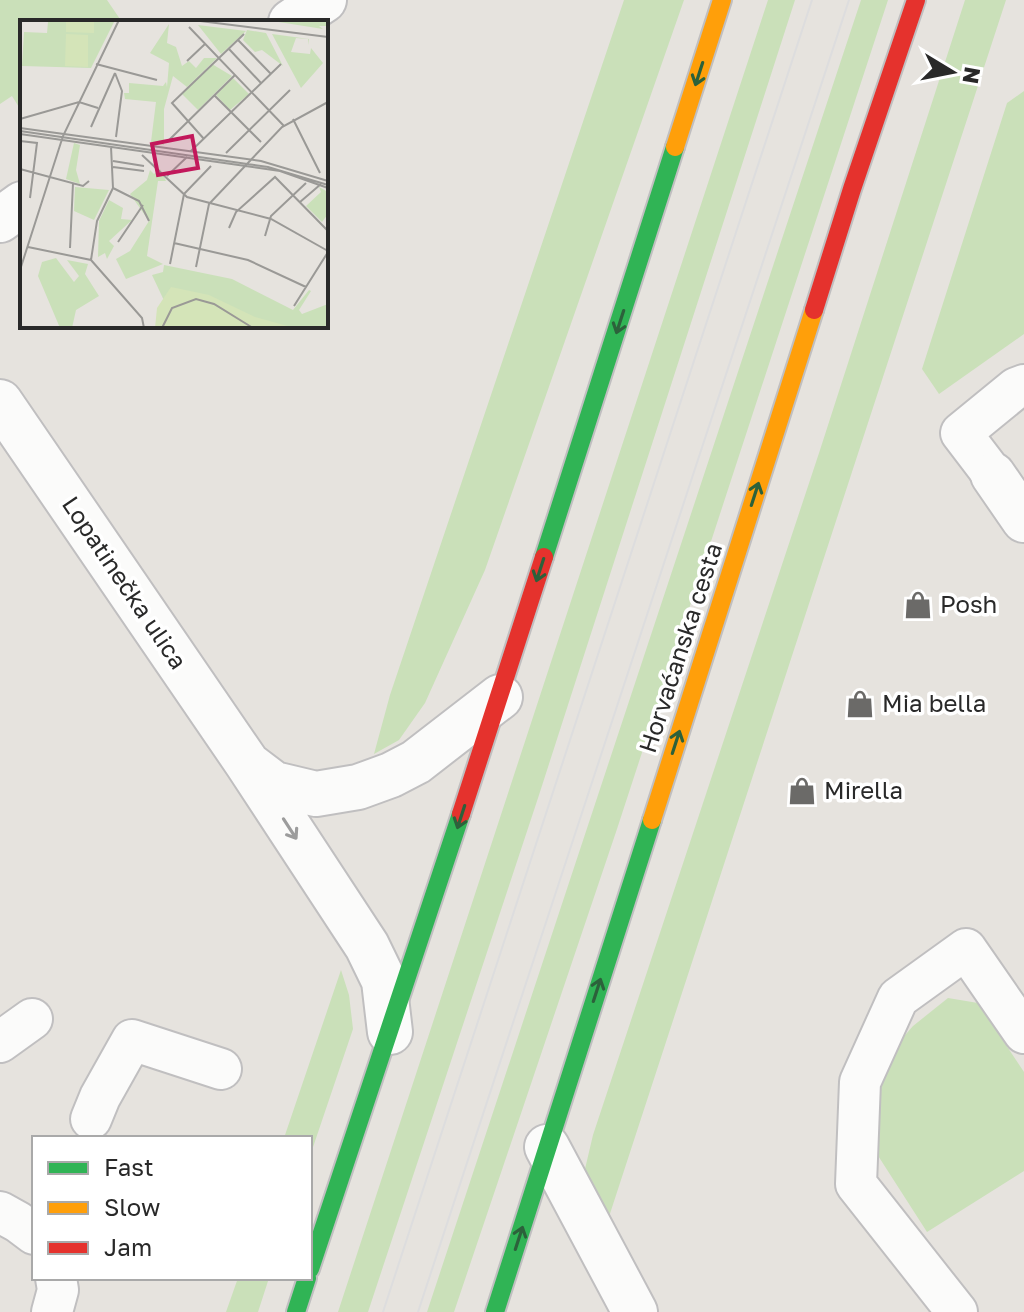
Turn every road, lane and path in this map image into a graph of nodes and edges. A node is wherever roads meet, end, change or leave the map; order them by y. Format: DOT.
graph roads {
  1 [pos="324,0"];
  2 [pos="722,0"];
  3 [pos="916,0"];
  4 [pos="294,20"];
  5 [pos="20,205"];
  6 [pos="0,220"];
  7 [pos="1024,385"];
  8 [pos="0,402"];
  9 [pos="993,475"];
  10 [pos="1024,520"];
  11 [pos="500,697"];
  12 [pos="247,763"];
  13 [pos="32,1019"];
  14 [pos="390,1032"];
  15 [pos="1024,1033"];
  16 [pos="0,1042"];
  17 [pos="221,1069"];
  18 [pos="91,1119"];
  19 [pos="547,1147"];
  20 [pos="0,1212"];
  21 [pos="32,1232"];
  22 [pos="312,1263"];
  23 [pos="56,1280"];
  24 [pos="306,1280"];
  25 [pos="52,1312"];
  26 [pos="296,1312"];
  27 [pos="495,1312"];
  28 [pos="635,1312"];
  29 [pos="957,1312"];
  1 -- 4 [label="street"];
  2 -- 11 [label="street, one-way"];
  19 -- 3 [label="street, Horvaćanska cesta, one-way"];
  5 -- 6 [label="street"];
  7 -- 9 [label="lane"];
  8 -- 12 [label="street, Lopatinečka ulica"];
  9 -- 10 [label="street"];
  11 -- 12 [label="street, Lopatinečka ulica"];
  11 -- 14 [label="street, one-way"];
  12 -- 14 [label="street, Lopatinečka ulica, one-way"];
  13 -- 16 [label="lane"];
  14 -- 22 [label="street"];
  15 -- 29 [label="lane"];
  17 -- 18 [label="lane"];
  27 -- 19 [label="street, Horvaćanska cesta, one-way"];
  19 -- 28 [label="street"];
  20 -- 21 [label="lane"];
  23 -- 25 [label="lane"];
  24 -- 26 [label="street"];
}
